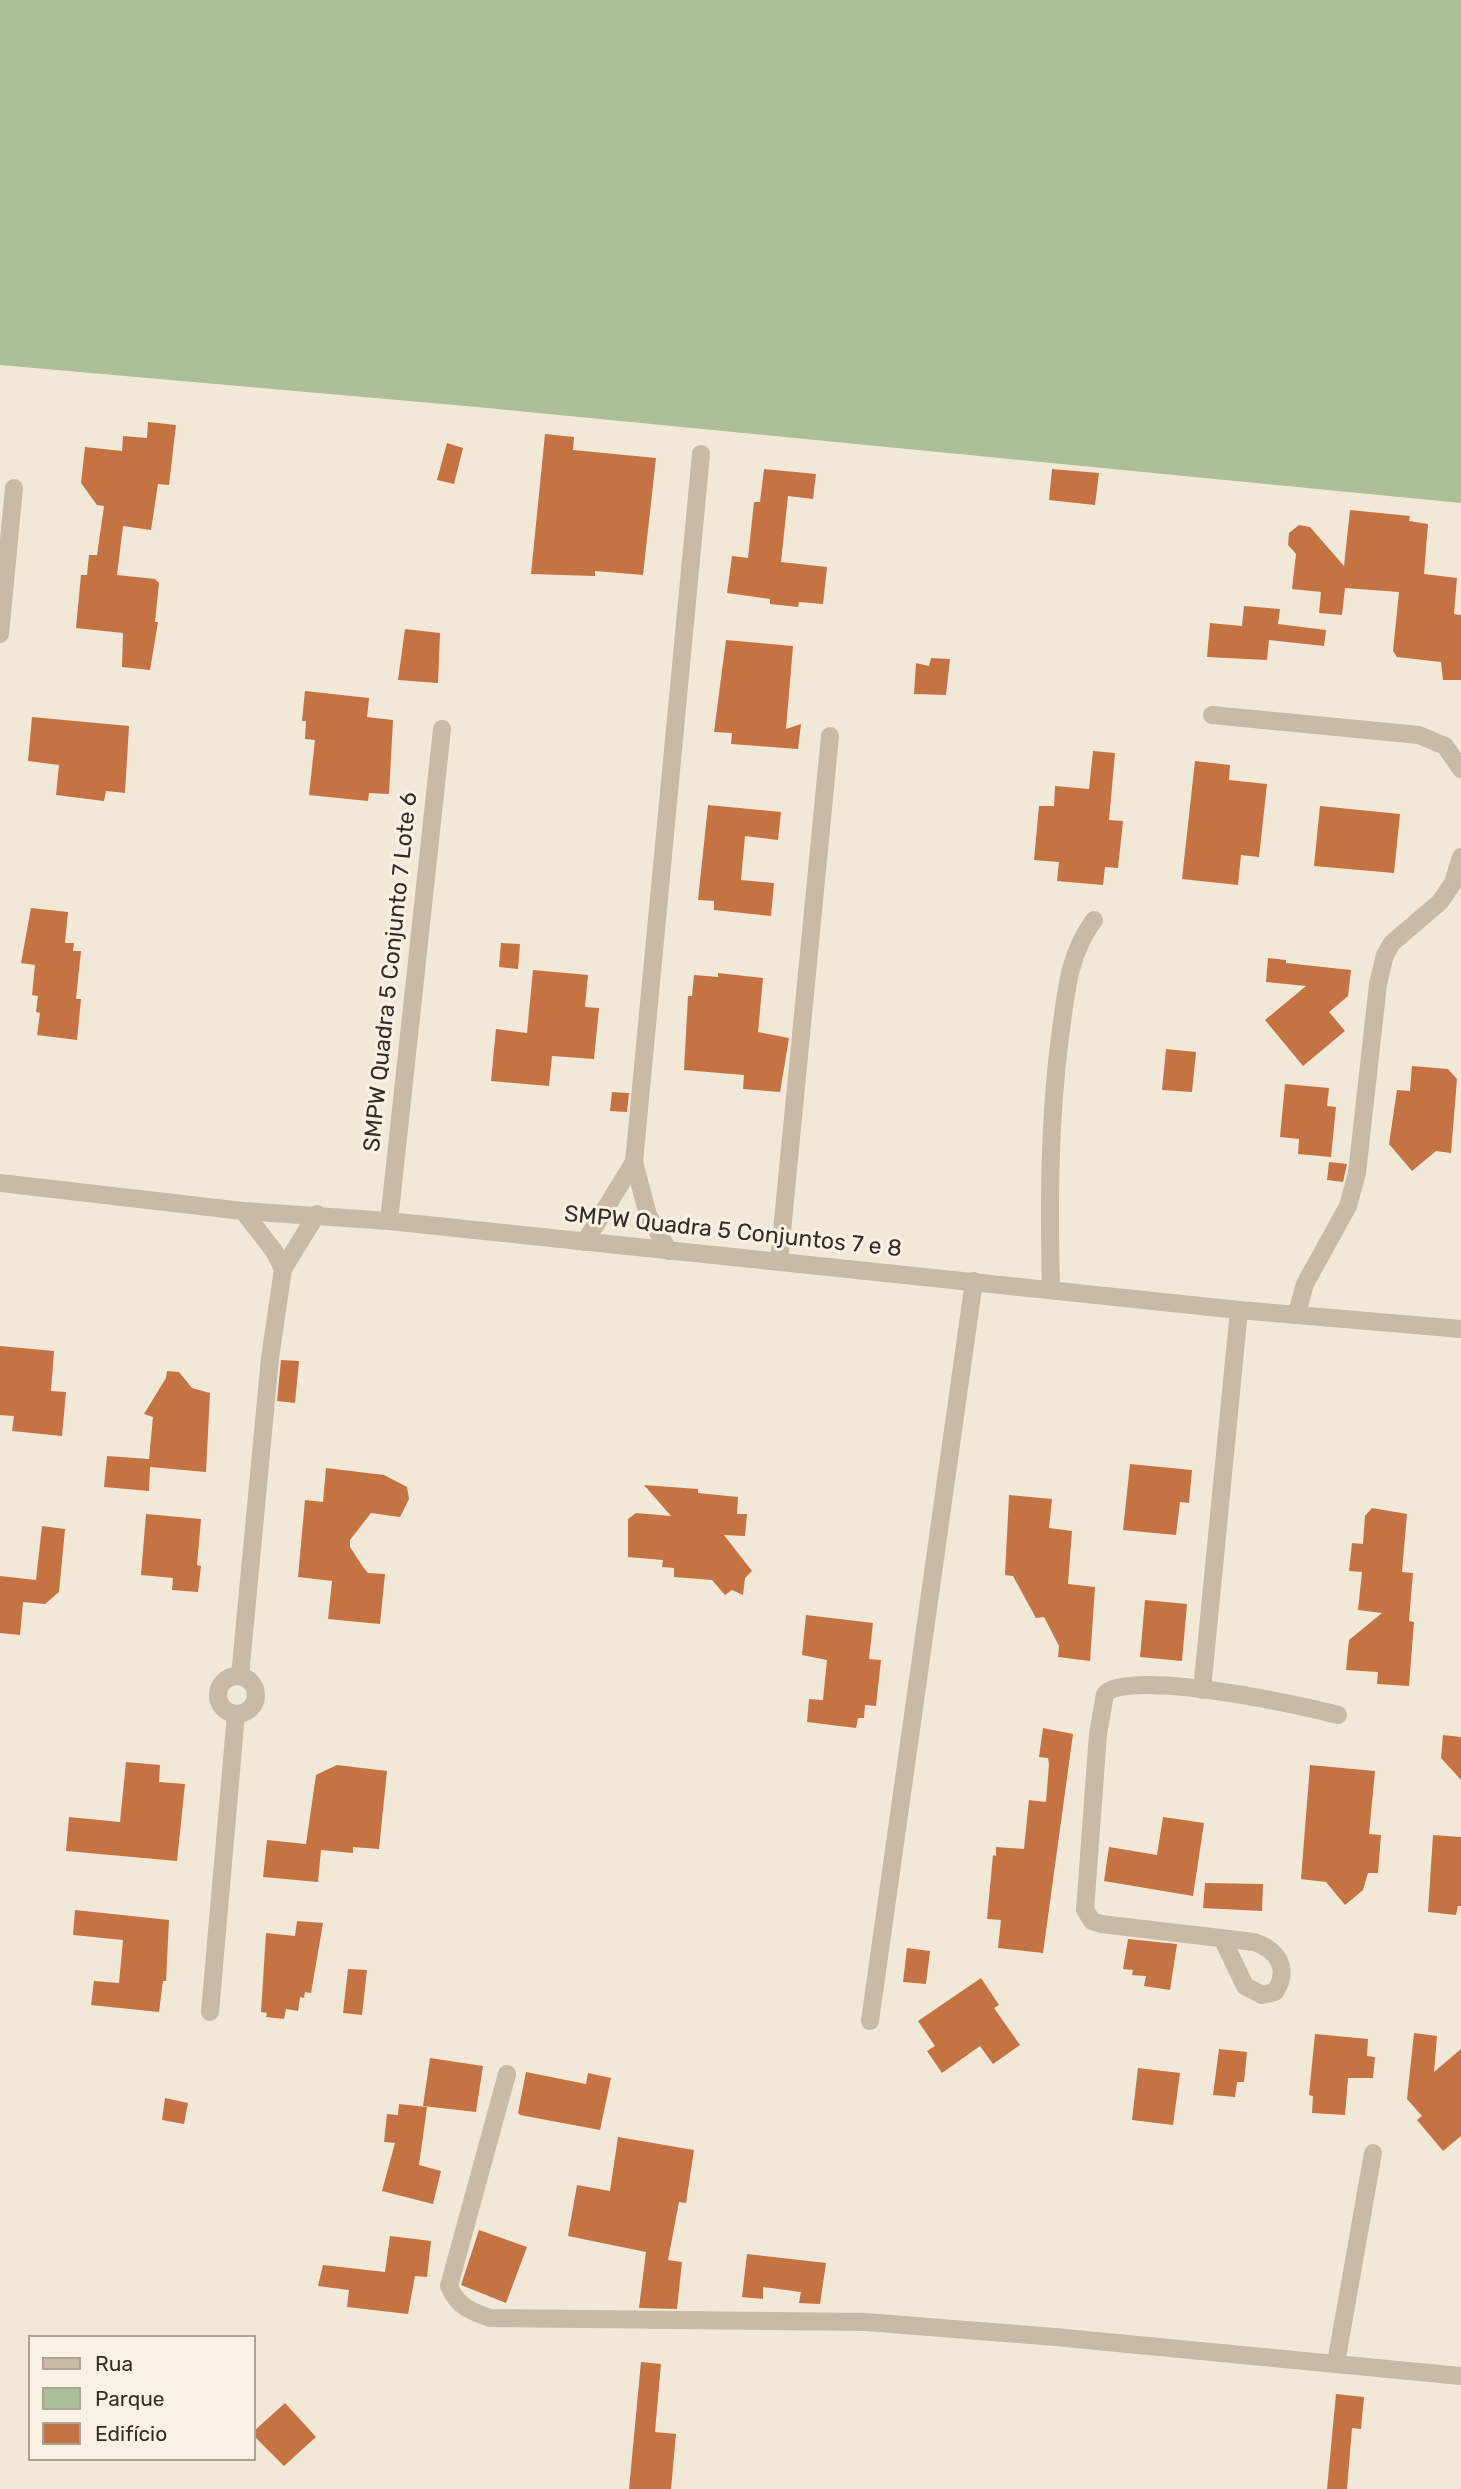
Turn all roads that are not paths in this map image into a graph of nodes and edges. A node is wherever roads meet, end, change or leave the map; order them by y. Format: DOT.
graph roads {
  1 [pos="701,454"];
  2 [pos="14,488"];
  3 [pos="0,634"];
  4 [pos="1212,715"];
  5 [pos="442,729"];
  6 [pos="830,736"];
  7 [pos="1461,769"];
  8 [pos="1461,858"];
  9 [pos="1094,920"];
  10 [pos="634,1162"];
  11 [pos="0,1183"];
  12 [pos="243,1211"];
  13 [pos="317,1214"];
  14 [pos="390,1221"];
  15 [pos="585,1242"];
  16 [pos="669,1251"];
  17 [pos="779,1262"];
  18 [pos="283,1269"];
  19 [pos="974,1281"];
  20 [pos="1051,1289"];
  21 [pos="1239,1310"];
  22 [pos="1297,1313"];
  23 [pos="1461,1329"];
  24 [pos="240,1676"];
  25 [pos="1202,1690"];
  26 [pos="236,1714"];
  27 [pos="1338,1714"];
  28 [pos="1223,1940"];
  29 [pos="210,2012"];
  30 [pos="870,2021"];
  31 [pos="507,2074"];
  32 [pos="1373,2153"];
  33 [pos="1336,2363"];
  34 [pos="1461,2376"];
  1 -- 10 [label="street"];
  2 -- 3 [label="street"];
  4 -- 7 [label="street"];
  5 -- 14 [label="street, SMPW Quadra 5 Conjunto 7 Lote 6"];
  6 -- 17 [label="street"];
  8 -- 22 [label="street"];
  9 -- 20 [label="street"];
  10 -- 15 [label="street"];
  10 -- 16 [label="street"];
  11 -- 12 [label="street, SMPW Quadra 5 Conjuntos 7 e 8"];
  12 -- 13 [label="street, SMPW Quadra 5 Conjuntos 7 e 8"];
  12 -- 18 [label="street"];
  13 -- 14 [label="street, SMPW Quadra 5 Conjuntos 7 e 8"];
  13 -- 18 [label="street"];
  14 -- 15 [label="street, SMPW Quadra 5 Conjuntos 7 e 8"];
  15 -- 16 [label="street, SMPW Quadra 5 Conjuntos 7 e 8"];
  16 -- 17 [label="street, SMPW Quadra 5 Conjuntos 7 e 8"];
  17 -- 19 [label="street, SMPW Quadra 5 Conjuntos 7 e 8"];
  18 -- 24 [label="street"];
  19 -- 20 [label="street, SMPW Quadra 5 Conjuntos 7 e 8"];
  19 -- 30 [label="street"];
  20 -- 21 [label="street, SMPW Quadra 5 Conjuntos 7 e 8"];
  21 -- 22 [label="street, SMPW Quadra 5 Conjuntos 7 e 8"];
  21 -- 25 [label="street"];
  22 -- 23 [label="street, SMPW Quadra 5 Conjuntos 7 e 8"];
  24 -- 26 [label="street"];
  24 -- 26 [label="street"];
  25 -- 27 [label="street"];
  25 -- 28 [label="street"];
  26 -- 29 [label="street"];
  31 -- 33 [label="street"];
  32 -- 33 [label="street"];
  33 -- 34 [label="street"];
}
